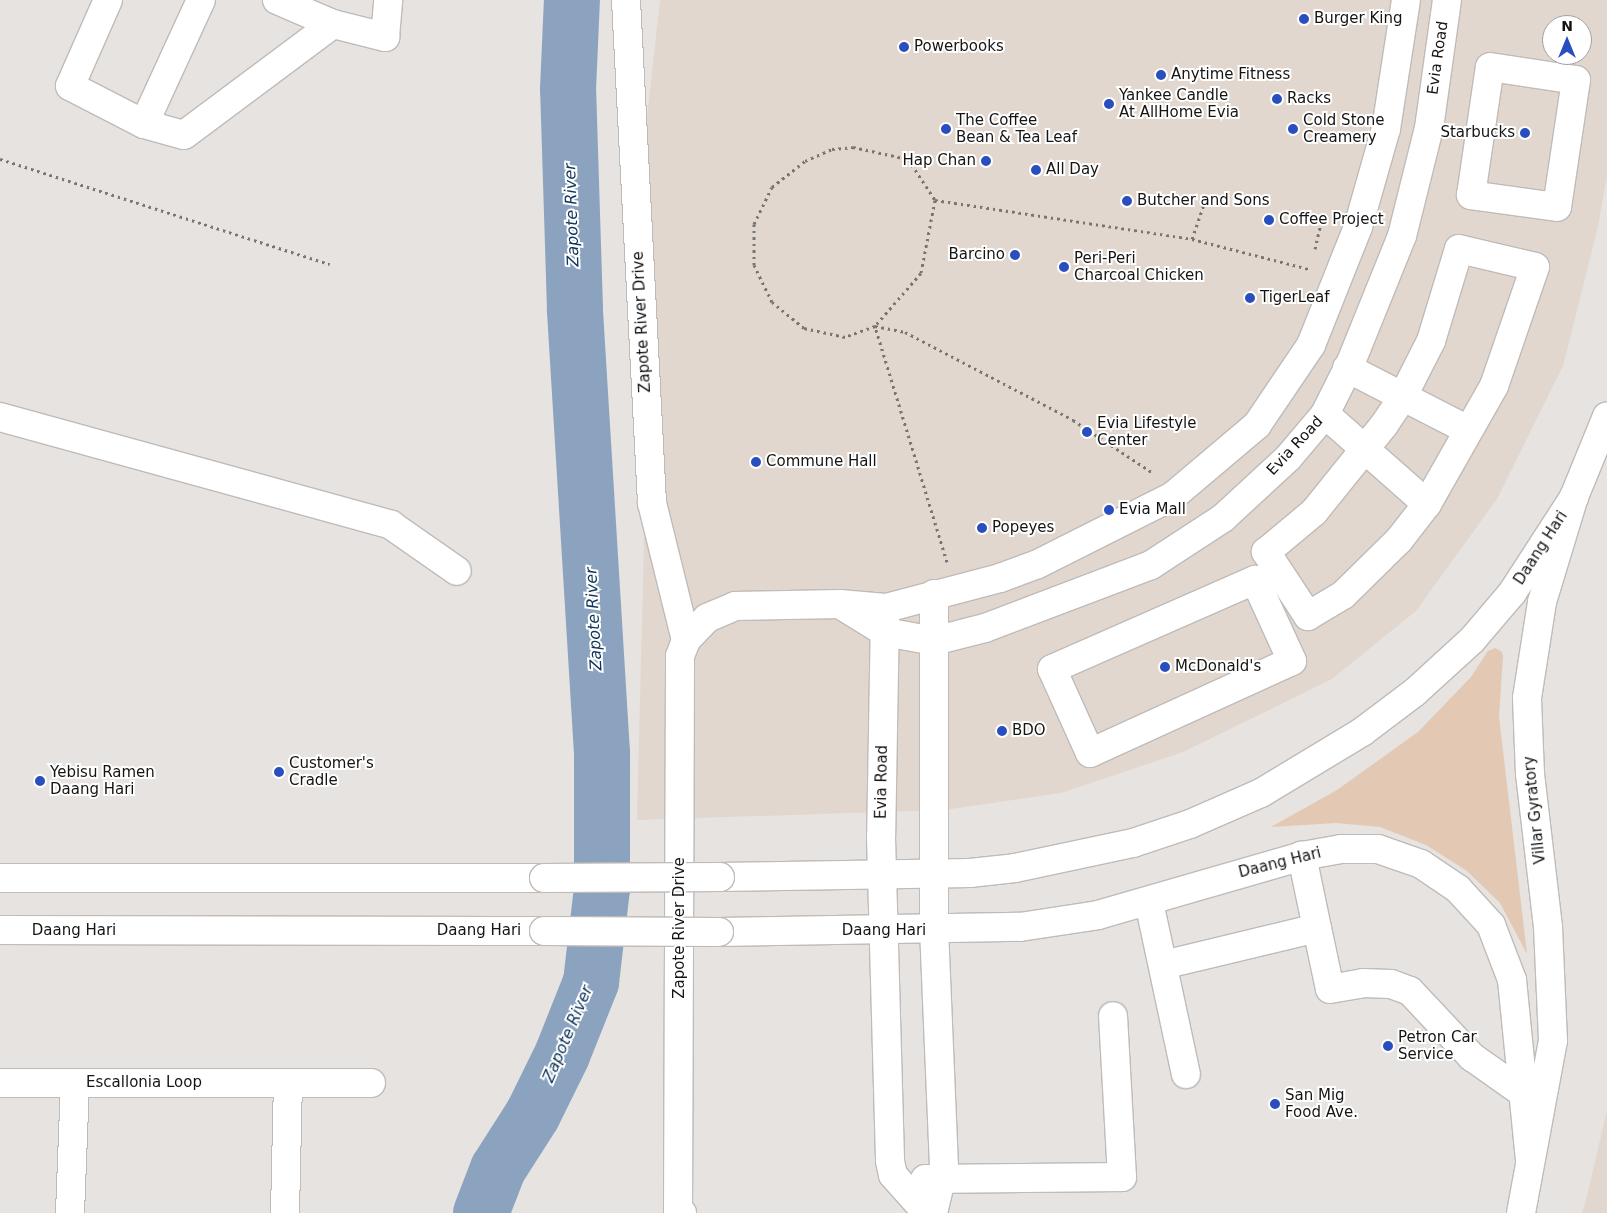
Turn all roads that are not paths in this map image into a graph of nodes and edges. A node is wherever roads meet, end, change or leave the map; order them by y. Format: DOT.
graph roads {
  1 [pos="108,0"];
  2 [pos="201,0"];
  3 [pos="276,0"];
  4 [pos="388,0"];
  5 [pos="626,0"];
  6 [pos="1406,0"];
  7 [pos="1447,0"];
  8 [pos="333,24"];
  9 [pos="1490,67"];
  10 [pos="144,124"];
  11 [pos="1347,368"];
  12 [pos="1402,398"];
  13 [pos="1325,414"];
  14 [pos="1607,416"];
  15 [pos="0,417"];
  16 [pos="1468,430"];
  17 [pos="1366,449"];
  18 [pos="1574,497"];
  19 [pos="1427,504"];
  20 [pos="457,570"];
  21 [pos="1254,580"];
  22 [pos="943,592"];
  23 [pos="885,620"];
  24 [pos="686,640"];
  25 [pos="934,641"];
  26 [pos="1302,856"];
  27 [pos="882,873"];
  28 [pos="934,873"];
  29 [pos="0,878"];
  30 [pos="1149,902"];
  31 [pos="1317,928"];
  32 [pos="0,930"];
  33 [pos="886,931"];
  34 [pos="934,931"];
  35 [pos="1162,965"];
  36 [pos="1113,1016"];
  37 [pos="1186,1074"];
  38 [pos="0,1083"];
  39 [pos="75,1083"];
  40 [pos="288,1083"];
  41 [pos="371,1083"];
  42 [pos="1523,1093"];
  43 [pos="1530,1160"];
  44 [pos="885,1174"];
  45 [pos="943,1181"];
  46 [pos="70,1213"];
  47 [pos="286,1213"];
  48 [pos="682,1213"];
  49 [pos="927,1213"];
  50 [pos="933,1213"];
  51 [pos="1521,1213"];
  1 -- 10 [label="main road"];
  2 -- 10 [label="main road"];
  3 -- 8 [label="main road"];
  4 -- 8 [label="main road"];
  5 -- 24 [label="main road, Zapote River Drive"];
  6 -- 22 [label="main road"];
  7 -- 11 [label="main road, Evia Road"];
  8 -- 10 [label="main road"];
  9 -- 9 [label="main road"];
  11 -- 12 [label="main road"];
  11 -- 13 [label="main road, Evia Road"];
  12 -- 16 [label="main road"];
  12 -- 16 [label="main road"];
  12 -- 17 [label="main road"];
  13 -- 17 [label="main road"];
  13 -- 25 [label="main road, Evia Road"];
  14 -- 18 [label="main road, Villar Gyratory"];
  15 -- 20 [label="main road"];
  16 -- 19 [label="main road"];
  17 -- 19 [label="main road"];
  17 -- 19 [label="main road"];
  18 -- 28 [label="main road, Daang Hari"];
  18 -- 43 [label="main road, Villar Gyratory"];
  21 -- 21 [label="main road"];
  22 -- 23 [label="main road"];
  22 -- 25 [label="main road"];
  23 -- 24 [label="main road, Zapote River Drive"];
  23 -- 25 [label="main road, Evia Road"];
  23 -- 27 [label="main road, Evia Road"];
  24 -- 48 [label="main road, Zapote River Drive"];
  25 -- 28 [label="main road"];
  26 -- 30 [label="main road, Daang Hari"];
  26 -- 31 [label="main road"];
  26 -- 42 [label="main road, Daang Hari"];
  27 -- 28 [label="main road, Daang Hari"];
  27 -- 29 [label="main road, Daang Hari, bridge"];
  27 -- 33 [label="main road, Evia Road"];
  28 -- 34 [label="main road"];
  30 -- 34 [label="main road, Daang Hari"];
  30 -- 35 [label="main road"];
  31 -- 35 [label="main road"];
  31 -- 42 [label="main road"];
  32 -- 33 [label="main road, Daang Hari, bridge"];
  33 -- 34 [label="main road, Daang Hari"];
  33 -- 44 [label="main road, Evia Road"];
  34 -- 45 [label="main road"];
  35 -- 37 [label="main road"];
  36 -- 45 [label="main road"];
  38 -- 39 [label="main road, Escallonia Loop"];
  39 -- 40 [label="main road, Escallonia Loop"];
  39 -- 46 [label="main road"];
  40 -- 41 [label="main road, Escallonia Loop"];
  40 -- 47 [label="main road"];
  42 -- 43 [label="main road, Daang Hari"];
  43 -- 51 [label="main road, Villar Gyratory"];
  44 -- 45 [label="main road"];
  44 -- 49 [label="main road"];
  45 -- 50 [label="main road"];
}
